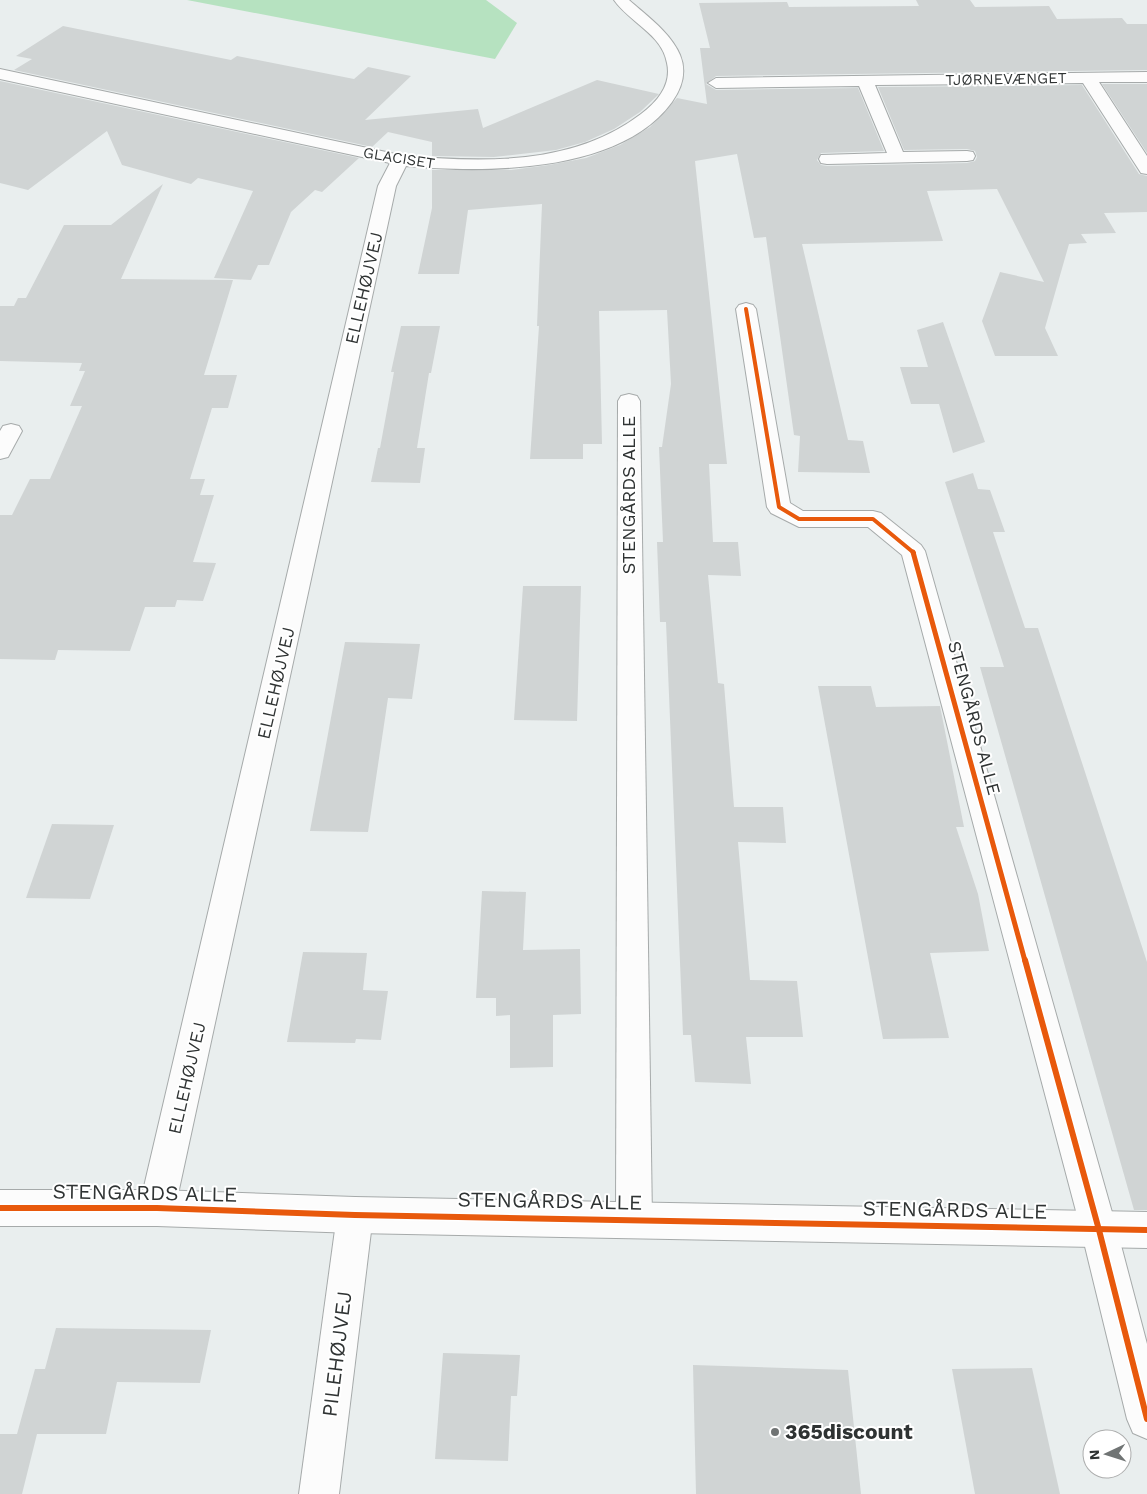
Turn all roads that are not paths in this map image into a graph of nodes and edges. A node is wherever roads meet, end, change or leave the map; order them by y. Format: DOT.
graph roads {
  1 [pos="621,0"];
  2 [pos="0,74"];
  3 [pos="1147,77"];
  4 [pos="1088,78"];
  5 [pos="865,81"];
  6 [pos="716,83"];
  7 [pos="967,156"];
  8 [pos="897,157"];
  9 [pos="827,159"];
  10 [pos="400,160"];
  11 [pos="1147,169"];
  12 [pos="746,308"];
  13 [pos="629,401"];
  14 [pos="10,431"];
  15 [pos="0,452"];
  16 [pos="0,1208"];
  17 [pos="158,1208"];
  18 [pos="354,1214"];
  19 [pos="634,1219"];
  20 [pos="1099,1230"];
  21 [pos="1147,1230"];
  22 [pos="1147,1418"];
  23 [pos="319,1494"];
  1 -- 10 [label="street, GLACISET"];
  2 -- 10 [label="street, GLACISET"];
  3 -- 4 [label="street, TJØRNEVÆNGET"];
  4 -- 5 [label="street, TJØRNEVÆNGET"];
  4 -- 11 [label="street"];
  5 -- 6 [label="street, TJØRNEVÆNGET"];
  5 -- 8 [label="street"];
  7 -- 8 [label="street"];
  8 -- 9 [label="street"];
  10 -- 17 [label="street, ELLEHØJVEJ"];
  12 -- 20 [label="street, STENGÅRDS ALLE"];
  13 -- 19 [label="street, STENGÅRDS ALLE"];
  14 -- 15 [label="street"];
  16 -- 17 [label="street, STENGÅRDS ALLE"];
  17 -- 18 [label="street, STENGÅRDS ALLE"];
  18 -- 19 [label="street, STENGÅRDS ALLE"];
  18 -- 23 [label="street, PILEHØJVEJ"];
  19 -- 20 [label="street, STENGÅRDS ALLE"];
  20 -- 21 [label="street, STENGÅRDS ALLE"];
  20 -- 22 [label="street"];
}
